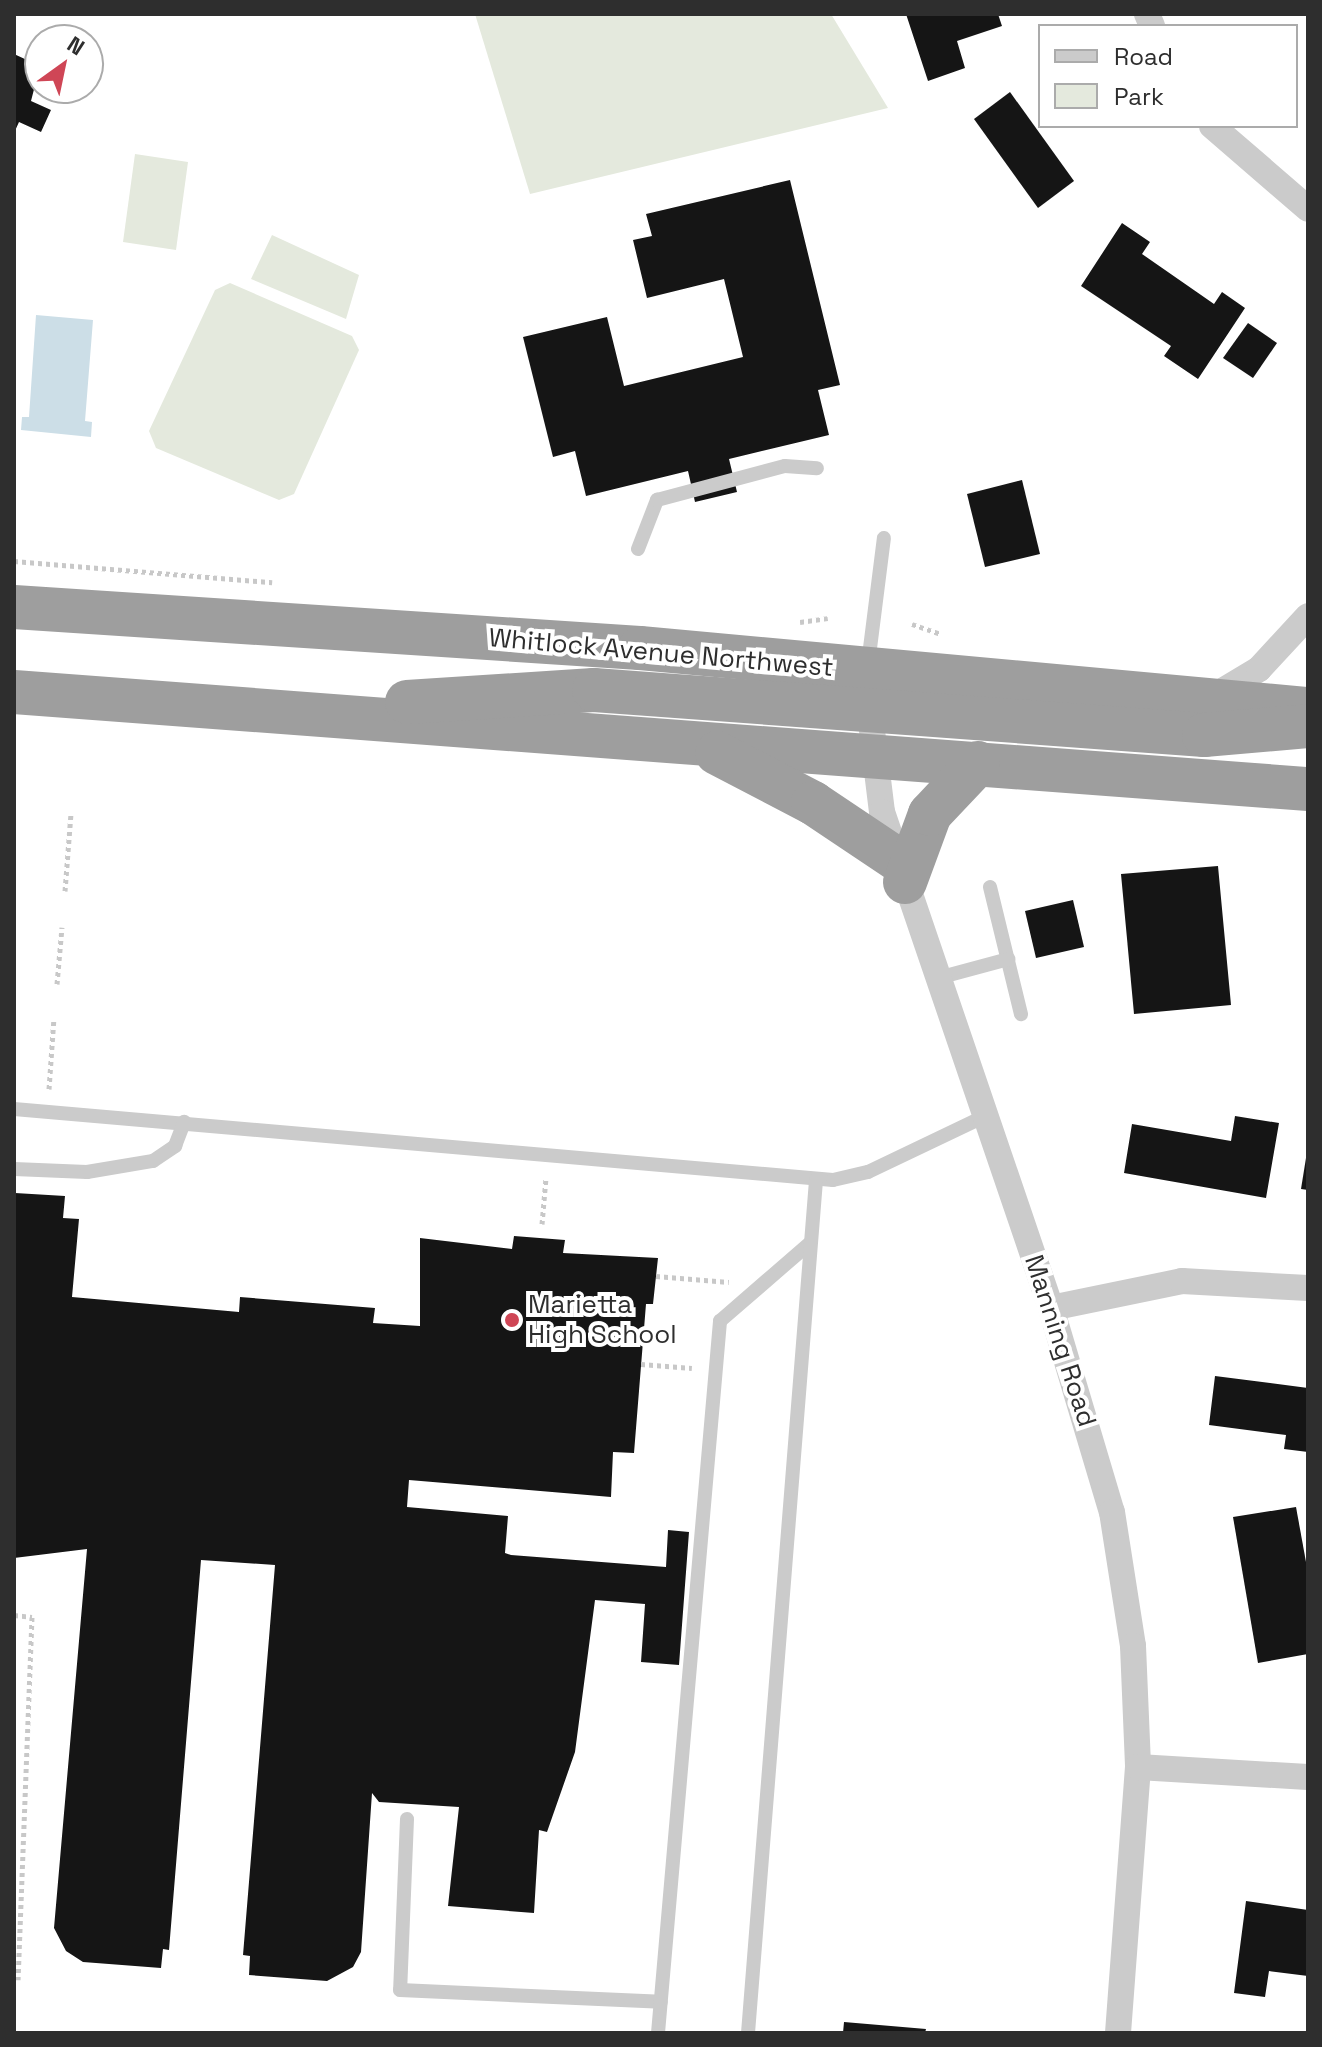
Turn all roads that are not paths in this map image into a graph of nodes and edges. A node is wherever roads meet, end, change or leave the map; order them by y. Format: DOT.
graph roads {
  1 [pos="1214,128"];
  2 [pos="1308,209"];
  3 [pos="817,468"];
  4 [pos="884,538"];
  5 [pos="638,549"];
  6 [pos="14,607"];
  7 [pos="1308,616"];
  8 [pos="868,690"];
  9 [pos="14,692"];
  10 [pos="1208,699"];
  11 [pos="1308,709"];
  12 [pos="339,717"];
  13 [pos="1308,726"];
  14 [pos="685,741"];
  15 [pos="870,755"];
  16 [pos="978,763"];
  17 [pos="1308,789"];
  18 [pos="901,871"];
  19 [pos="990,887"];
  20 [pos="1009,959"];
  21 [pos="938,978"];
  22 [pos="1021,1014"];
  23 [pos="14,1109"];
  24 [pos="981,1118"];
  25 [pos="184,1122"];
  26 [pos="14,1169"];
  27 [pos="816,1180"];
  28 [pos="810,1243"];
  29 [pos="1308,1288"];
  30 [pos="1051,1308"];
  31 [pos="1138,1767"];
  32 [pos="1308,1777"];
  33 [pos="407,1819"];
  34 [pos="661,2002"];
  35 [pos="658,2033"];
  36 [pos="748,2033"];
  37 [pos="1118,2033"];
  1 -- 2 [label="street"];
  3 -- 5 [label="lane"];
  4 -- 8 [label="lane"];
  6 -- 8 [label="highway, Whitlock Avenue Northwest"];
  7 -- 10 [label="street"];
  8 -- 10 [label="highway, Whitlock Avenue Northwest"];
  8 -- 12 [label="highway"];
  8 -- 13 [label="highway"];
  8 -- 15 [label="street, Manning Road"];
  9 -- 12 [label="highway"];
  10 -- 11 [label="highway, Whitlock Avenue Northwest"];
  12 -- 14 [label="highway"];
  14 -- 15 [label="highway"];
  14 -- 18 [label="highway"];
  15 -- 16 [label="highway"];
  15 -- 18 [label="street, Manning Road"];
  16 -- 17 [label="highway"];
  16 -- 18 [label="highway"];
  18 -- 21 [label="street, Manning Road"];
  19 -- 20 [label="lane"];
  20 -- 21 [label="lane"];
  20 -- 22 [label="lane"];
  21 -- 24 [label="street, Manning Road"];
  23 -- 25 [label="lane"];
  24 -- 27 [label="lane"];
  24 -- 30 [label="street, Manning Road"];
  25 -- 26 [label="lane"];
  25 -- 27 [label="lane"];
  27 -- 28 [label="lane"];
  28 -- 34 [label="lane"];
  28 -- 36 [label="lane"];
  29 -- 30 [label="street"];
  30 -- 31 [label="street, Manning Road"];
  31 -- 32 [label="street"];
  31 -- 37 [label="street, Manning Road"];
  33 -- 34 [label="lane"];
  34 -- 35 [label="lane"];
}
